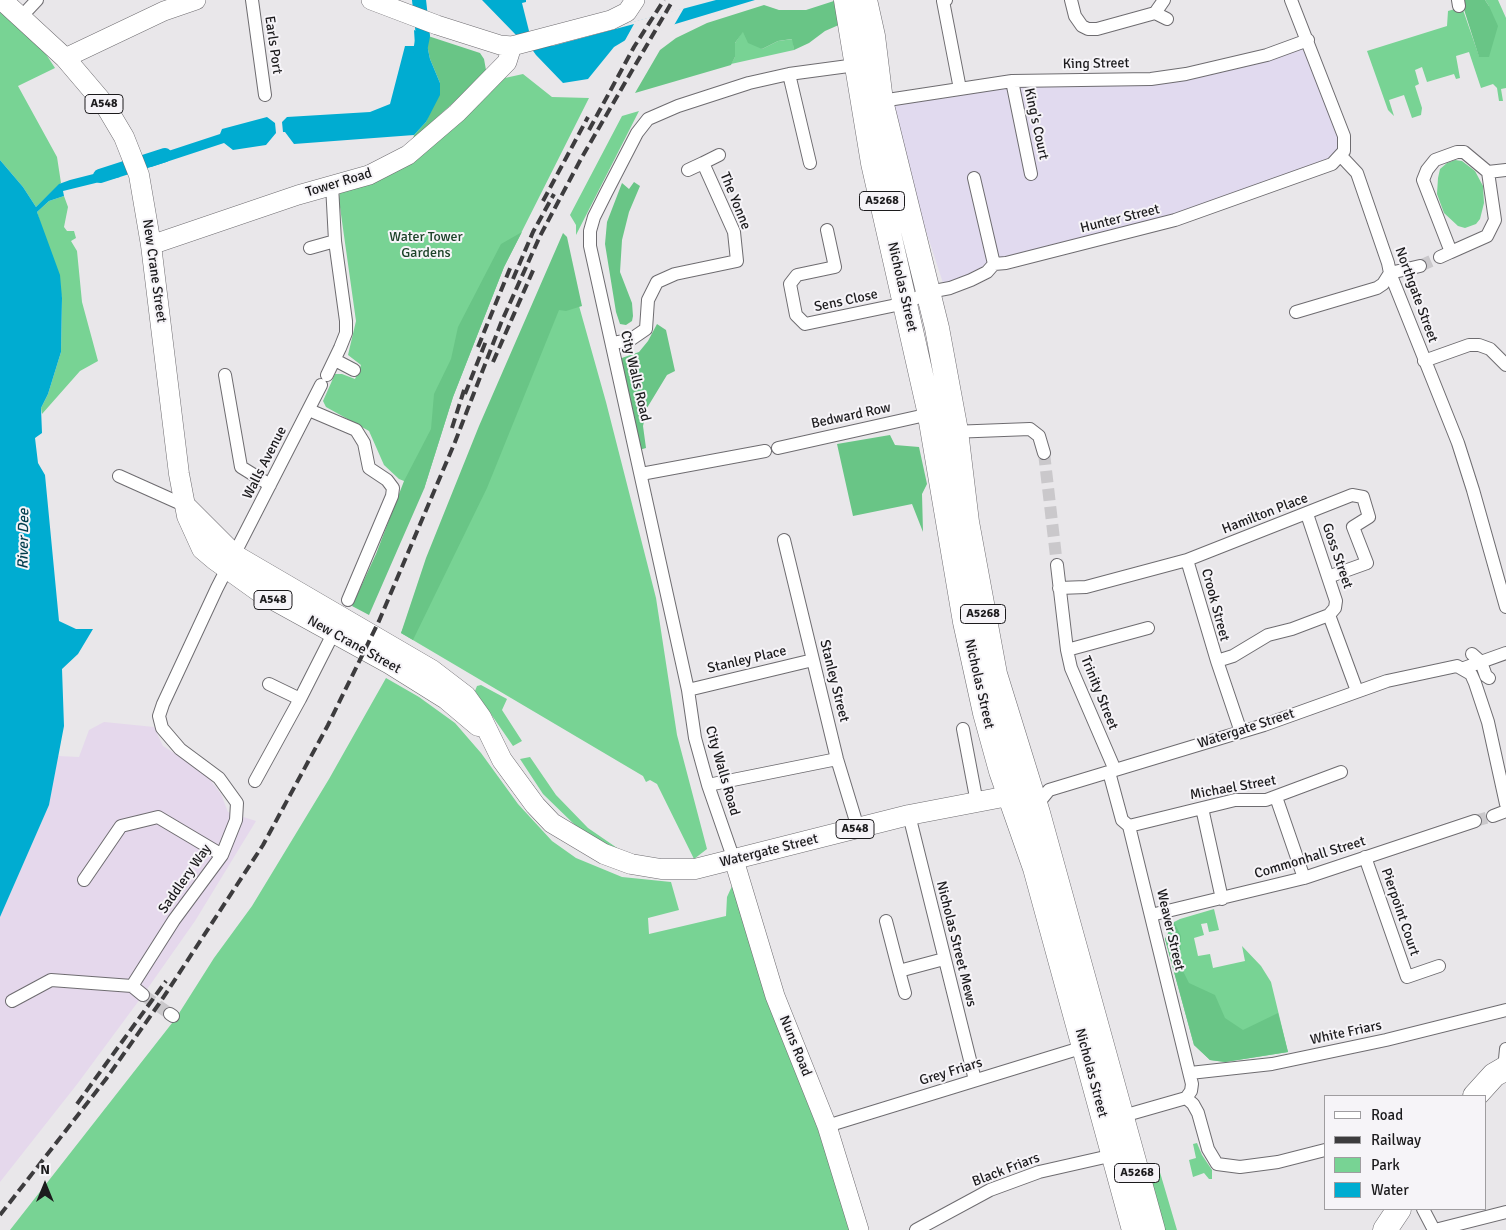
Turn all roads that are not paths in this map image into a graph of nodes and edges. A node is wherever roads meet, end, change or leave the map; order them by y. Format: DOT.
graph roads {
  1 [pos="2,0"];
  2 [pos="37,0"];
  3 [pos="196,0"];
  4 [pos="252,0"];
  5 [pos="635,0"];
  6 [pos="944,0"];
  7 [pos="1071,0"];
  8 [pos="1164,0"];
  9 [pos="1291,0"];
  10 [pos="378,1"];
  11 [pos="857,8"];
  12 [pos="1155,13"];
  13 [pos="21,17"];
  14 [pos="1167,19"];
  15 [pos="1308,40"];
  16 [pos="516,46"];
  17 [pos="65,58"];
  18 [pos="856,65"];
  19 [pos="789,74"];
  20 [pos="1012,81"];
  21 [pos="960,89"];
  22 [pos="265,95"];
  23 [pos="871,100"];
  24 [pos="719,155"];
  25 [pos="1341,156"];
  26 [pos="704,163"];
  27 [pos="810,163"];
  28 [pos="688,170"];
  29 [pos="1506,170"];
  30 [pos="1488,172"];
  31 [pos="1031,174"];
  32 [pos="974,178"];
  33 [pos="332,185"];
  34 [pos="827,230"];
  35 [pos="335,241"];
  36 [pos="151,245"];
  37 [pos="310,248"];
  38 [pos="1000,263"];
  39 [pos="1420,266"];
  40 [pos="1390,273"];
  41 [pos="929,292"];
  42 [pos="906,303"];
  43 [pos="1296,312"];
  44 [pos="613,343"];
  45 [pos="334,360"];
  46 [pos="1424,361"];
  47 [pos="1506,365"];
  48 [pos="354,370"];
  49 [pos="225,375"];
  50 [pos="309,410"];
  51 [pos="940,427"];
  52 [pos="778,448"];
  53 [pos="765,451"];
  54 [pos="1044,453"];
  55 [pos="641,474"];
  56 [pos="119,476"];
  57 [pos="270,485"];
  58 [pos="186,506"];
  59 [pos="1307,514"];
  60 [pos="784,540"];
  61 [pos="1188,560"];
  62 [pos="231,562"];
  63 [pos="1057,565"];
  64 [pos="1328,577"];
  65 [pos="1059,588"];
  66 [pos="1506,607"];
  67 [pos="1329,614"];
  68 [pos="341,617"];
  69 [pos="1148,628"];
  70 [pos="1067,650"];
  71 [pos="1506,653"];
  72 [pos="1477,658"];
  73 [pos="813,660"];
  74 [pos="1216,660"];
  75 [pos="1464,668"];
  76 [pos="1489,678"];
  77 [pos="269,684"];
  78 [pos="688,690"];
  79 [pos="1357,691"];
  80 [pos="300,699"];
  81 [pos="963,730"];
  82 [pos="1241,732"];
  83 [pos="837,759"];
  84 [pos="1001,771"];
  85 [pos="1112,771"];
  86 [pos="1341,772"];
  87 [pos="255,781"];
  88 [pos="708,785"];
  89 [pos="1276,797"];
  90 [pos="1026,798"];
  91 [pos="978,802"];
  92 [pos="1506,804"];
  93 [pos="1202,808"];
  94 [pos="1506,811"];
  95 [pos="909,815"];
  96 [pos="1493,816"];
  97 [pos="1475,820"];
  98 [pos="1125,823"];
  99 [pos="858,828"];
  100 [pos="222,855"];
  101 [pos="1365,857"];
  102 [pos="734,860"];
  103 [pos="708,866"];
  104 [pos="1304,878"];
  105 [pos="84,880"];
  106 [pos="1222,899"];
  107 [pos="1151,915"];
  108 [pos="886,921"];
  109 [pos="944,959"];
  110 [pos="1439,966"];
  111 [pos="899,971"];
  112 [pos="132,986"];
  113 [pos="905,993"];
  114 [pos="143,995"];
  115 [pos="12,1001"];
  116 [pos="1506,1010"];
  117 [pos="1084,1047"];
  118 [pos="1505,1062"];
  119 [pos="1190,1073"];
  120 [pos="975,1080"];
  121 [pos="1476,1095"];
  122 [pos="1186,1098"];
  123 [pos="1113,1119"];
  124 [pos="827,1126"];
  125 [pos="1324,1150"];
  126 [pos="1114,1156"];
  127 [pos="1398,1210"];
  128 [pos="1424,1210"];
  129 [pos="1506,1212"];
  130 [pos="859,1230"];
  131 [pos="916,1230"];
  132 [pos="1134,1230"];
  133 [pos="1153,1230"];
  134 [pos="1386,1230"];
  135 [pos="1434,1230"];
  1 -- 13 [label="main road, A548"];
  2 -- 13 [label="street"];
  3 -- 17 [label="street"];
  4 -- 22 [label="street, Earls Port"];
  5 -- 16 [label="street"];
  6 -- 21 [label="street"];
  7 -- 12 [label="street"];
  8 -- 12 [label="street"];
  9 -- 15 [label="street"];
  10 -- 16 [label="street"];
  11 -- 18 [label="highway, A5268"];
  11 -- 23 [label="highway, A5268"];
  12 -- 14 [label="street"];
  13 -- 17 [label="main road, A548"];
  15 -- 20 [label="street, King Street"];
  15 -- 25 [label="street"];
  16 -- 33 [label="street, Tower Road"];
  17 -- 36 [label="main road, New Crane Street / A548"];
  18 -- 19 [label="street, City Walls Road"];
  18 -- 23 [label="highway, A5268"];
  19 -- 27 [label="street"];
  19 -- 44 [label="street, City Walls Road"];
  20 -- 21 [label="street, King Street"];
  20 -- 31 [label="street, King's Court"];
  21 -- 23 [label="street, King Street"];
  23 -- 41 [label="highway, Nicholas Street / A5268"];
  23 -- 42 [label="highway, Nicholas Street / A5268"];
  24 -- 26 [label="street, The Yonne"];
  25 -- 38 [label="street, Hunter Street"];
  25 -- 40 [label="street, Northgate Street"];
  26 -- 28 [label="street, The Yonne"];
  26 -- 44 [label="street, The Yonne"];
  29 -- 30 [label="street"];
  30 -- 30 [label="street"];
  32 -- 38 [label="street"];
  33 -- 35 [label="street, Walls Avenue"];
  33 -- 36 [label="street, Tower Road"];
  34 -- 42 [label="street, Sens Close"];
  35 -- 37 [label="street"];
  35 -- 45 [label="street, Walls Avenue"];
  36 -- 58 [label="main road, New Crane Street / A548"];
  38 -- 41 [label="street, Hunter Street"];
  39 -- 40 [label="street"];
  40 -- 43 [label="street"];
  40 -- 46 [label="street, Northgate Street"];
  41 -- 42 [label="street, Hunter Street"];
  41 -- 51 [label="highway, Nicholas Street / A5268"];
  42 -- 51 [label="highway, Nicholas Street / A5268"];
  44 -- 55 [label="street, City Walls Road"];
  45 -- 48 [label="street"];
  45 -- 50 [label="street, Walls Avenue"];
  46 -- 47 [label="street"];
  46 -- 66 [label="street, Northgate Street"];
  49 -- 57 [label="street"];
  50 -- 57 [label="street, Walls Avenue"];
  50 -- 68 [label="street"];
  51 -- 52 [label="street, Bedward Row"];
  51 -- 54 [label="street, Bedward Row"];
  51 -- 84 [label="highway, Nicholas Street / A5268"];
  51 -- 90 [label="highway, Nicholas Street / A5268"];
  53 -- 55 [label="street"];
  55 -- 78 [label="street, City Walls Road"];
  56 -- 58 [label="street"];
  57 -- 62 [label="street, Walls Avenue"];
  58 -- 62 [label="main road, New Crane Street / A548"];
  59 -- 61 [label="street, Hamilton Place"];
  59 -- 64 [label="street, Goss Street"];
  59 -- 64 [label="street, Hamilton Place"];
  60 -- 73 [label="street, Stanley Street"];
  61 -- 65 [label="street, Hamilton Place"];
  61 -- 74 [label="street, Crook Street"];
  62 -- 68 [label="main road, New Crane Street / A548"];
  62 -- 100 [label="street, Saddlery Way"];
  63 -- 65 [label="street, Trinity Street"];
  64 -- 67 [label="street, Goss Street"];
  65 -- 70 [label="street, Trinity Street"];
  67 -- 74 [label="street"];
  67 -- 79 [label="street"];
  68 -- 80 [label="street"];
  68 -- 103 [label="main road, New Crane Street / A548"];
  69 -- 70 [label="street"];
  70 -- 85 [label="street, Trinity Street"];
  71 -- 72 [label="street, Watergate Street"];
  72 -- 75 [label="street, Watergate Street"];
  72 -- 76 [label="street"];
  73 -- 78 [label="street, Stanley Place"];
  73 -- 83 [label="street, Stanley Street"];
  74 -- 82 [label="street, Crook Street"];
  75 -- 79 [label="street, Watergate Street"];
  75 -- 92 [label="street"];
  77 -- 80 [label="street"];
  78 -- 88 [label="street, City Walls Road"];
  79 -- 82 [label="street, Watergate Street"];
  80 -- 87 [label="street"];
  81 -- 91 [label="street"];
  82 -- 85 [label="street, Watergate Street"];
  83 -- 88 [label="street"];
  83 -- 99 [label="street, Stanley Street"];
  84 -- 90 [label="highway, Nicholas Street / A5268"];
  84 -- 91 [label="main road"];
  85 -- 90 [label="street, Watergate Street"];
  85 -- 98 [label="street, Weaver Street"];
  86 -- 89 [label="street, Michael Street"];
  88 -- 102 [label="street, City Walls Road"];
  89 -- 93 [label="street, Michael Street"];
  89 -- 104 [label="street"];
  90 -- 91 [label="main road, Watergate Street / A548"];
  90 -- 117 [label="highway, Nicholas Street / A5268"];
  90 -- 123 [label="highway, Nicholas Street / A5268"];
  91 -- 95 [label="main road, Watergate Street / A548"];
  93 -- 98 [label="street, Michael Street"];
  93 -- 106 [label="street"];
  94 -- 96 [label="street"];
  95 -- 99 [label="main road, Watergate Street / A548"];
  95 -- 109 [label="street, Nicholas Street Mews"];
  97 -- 101 [label="street, Commonhall Street"];
  98 -- 107 [label="street, Weaver Street"];
  99 -- 102 [label="main road, Watergate Street / A548"];
  100 -- 105 [label="street"];
  100 -- 112 [label="street, Saddlery Way"];
  101 -- 104 [label="street, Commonhall Street"];
  101 -- 110 [label="street, Pierpoint Court"];
  102 -- 103 [label="main road, Watergate Street / A548"];
  102 -- 124 [label="street, Nuns Road"];
  104 -- 106 [label="street, Commonhall Street"];
  106 -- 107 [label="street, Commonhall Street"];
  107 -- 119 [label="street, Weaver Street"];
  108 -- 111 [label="street"];
  109 -- 111 [label="street"];
  109 -- 120 [label="street, Nicholas Street Mews"];
  111 -- 113 [label="street"];
  112 -- 114 [label="street"];
  112 -- 115 [label="street"];
  116 -- 119 [label="street, White Friars"];
  117 -- 120 [label="street, Grey Friars"];
  117 -- 123 [label="highway, Nicholas Street / A5268"];
  118 -- 121 [label="highway"];
  119 -- 122 [label="street, Weaver Street"];
  120 -- 124 [label="street, Grey Friars"];
  122 -- 123 [label="street"];
  122 -- 125 [label="street"];
  123 -- 126 [label="highway, Nicholas Street / A5268"];
  123 -- 133 [label="highway, Nicholas Street / A5268"];
  124 -- 130 [label="street, Nuns Road"];
  126 -- 131 [label="street, Black Friars"];
  126 -- 132 [label="highway, Nicholas Street / A5268"];
  127 -- 134 [label="highway"];
  128 -- 135 [label="street"];
  129 -- 135 [label="street"];
}
